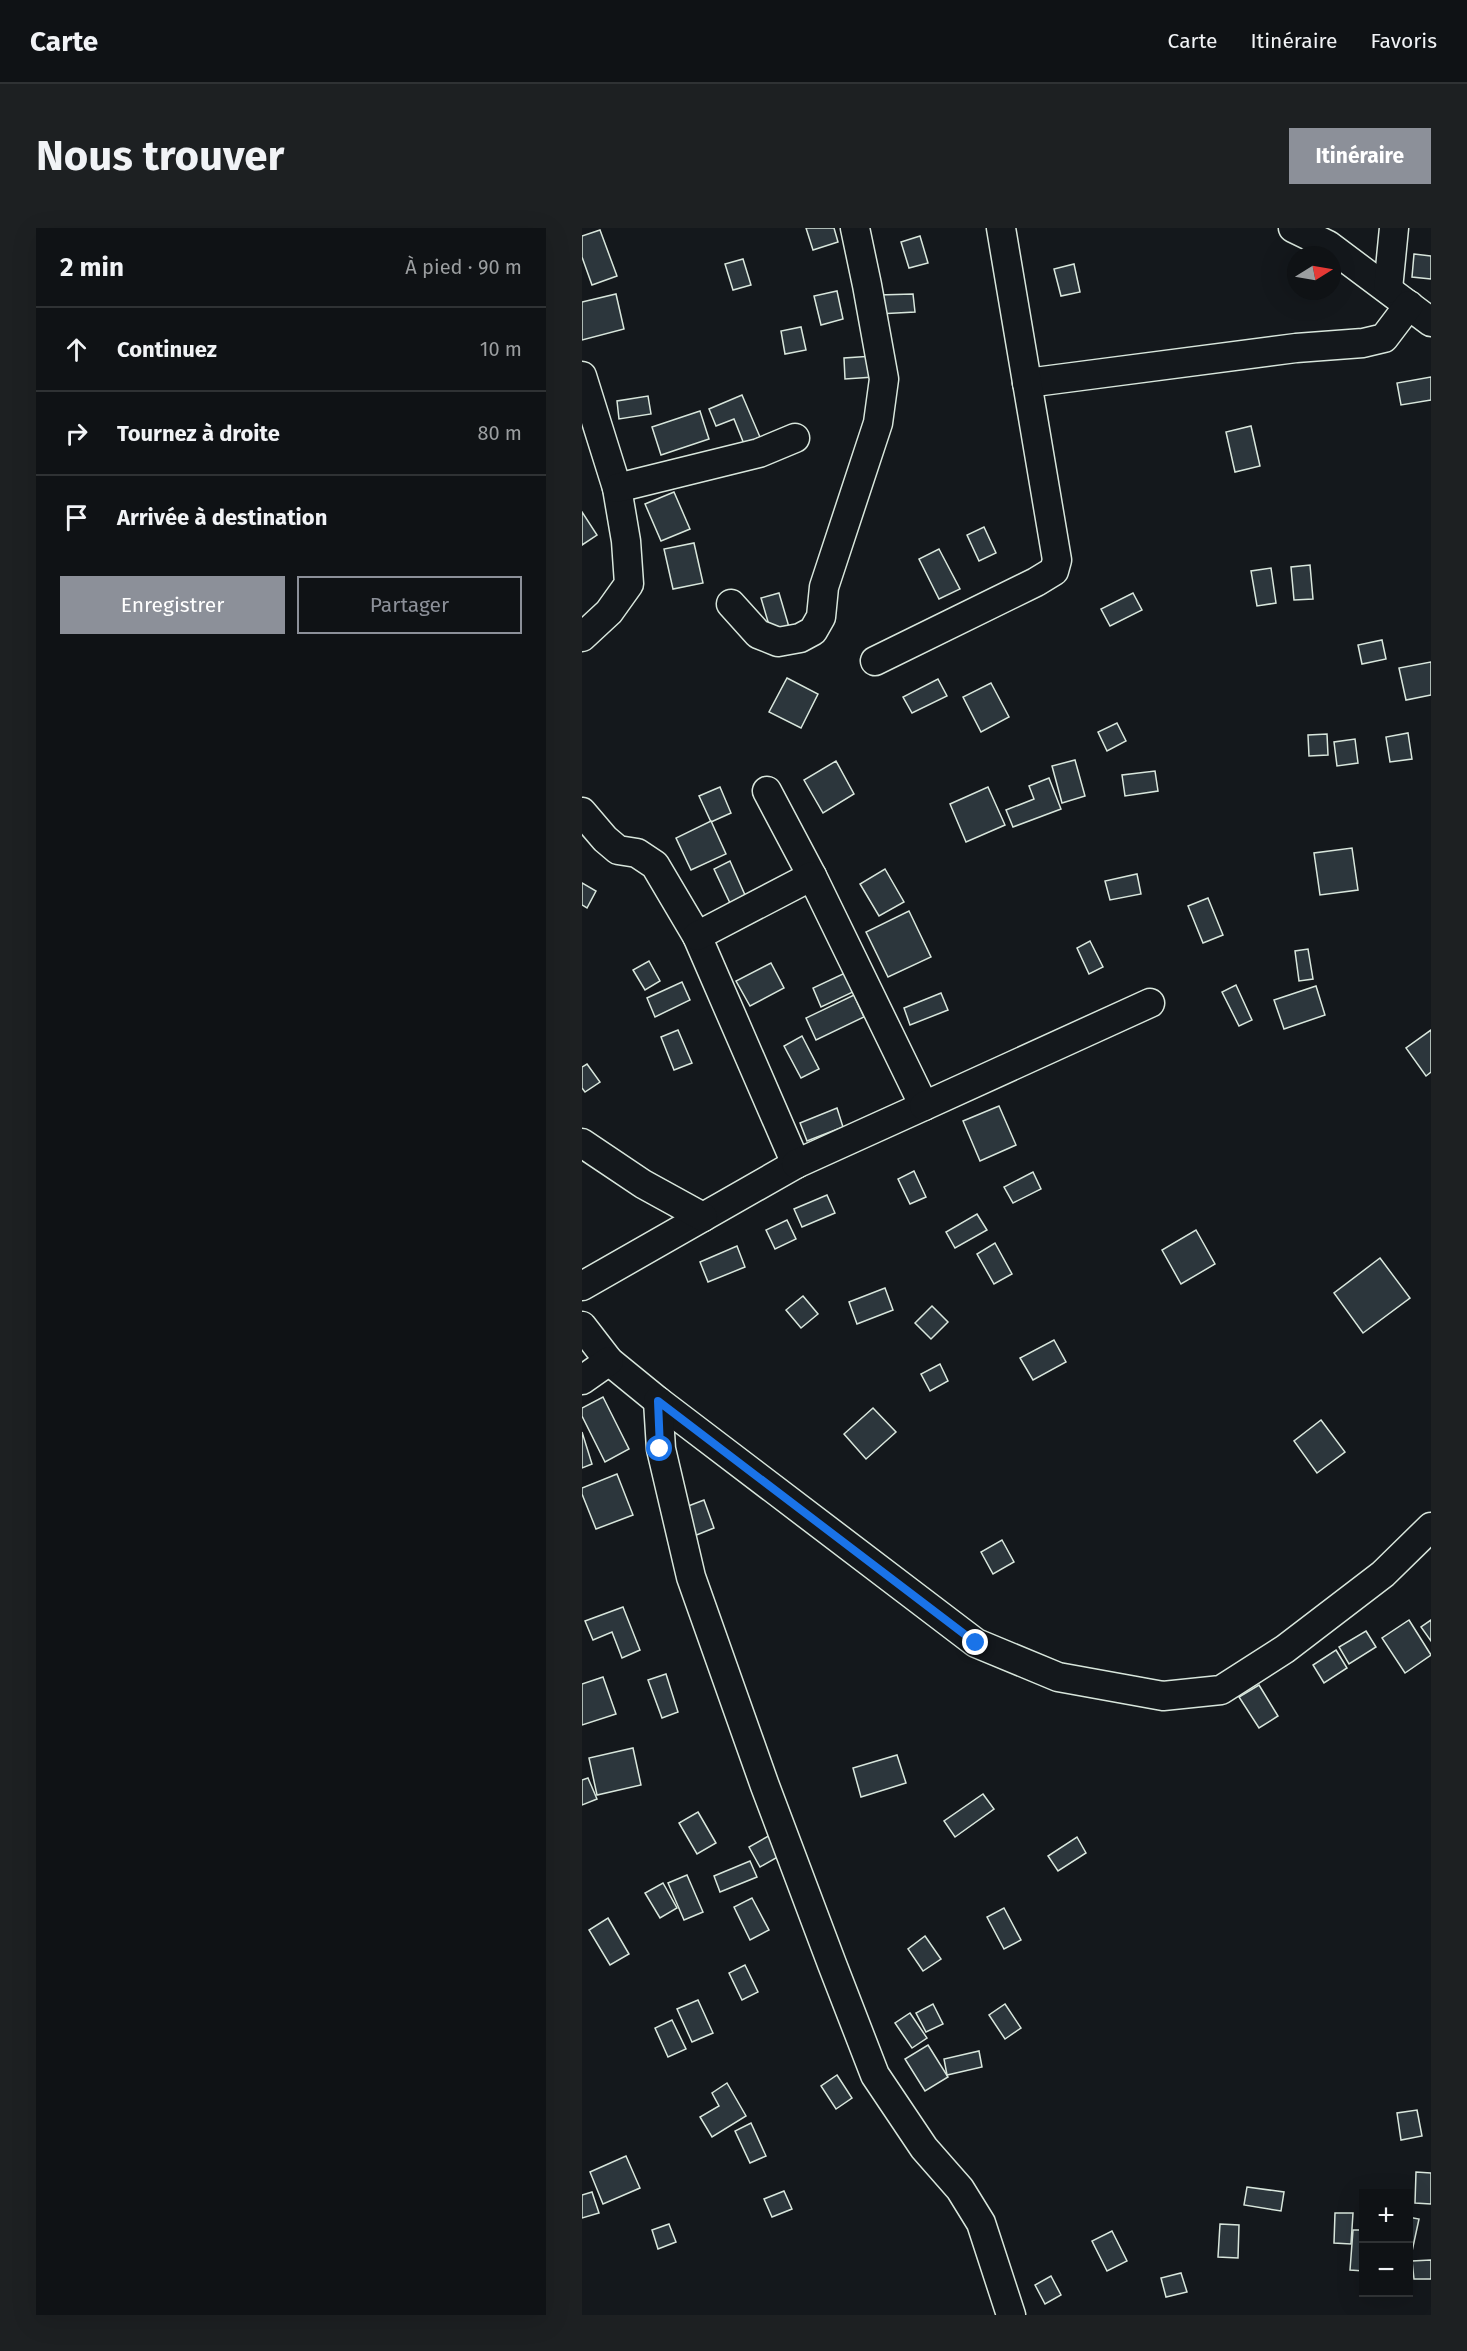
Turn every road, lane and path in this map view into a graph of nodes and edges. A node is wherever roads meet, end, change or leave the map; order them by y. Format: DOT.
graph roads {
  1 [pos="855,228"];
  2 [pos="1001,228"];
  3 [pos="1293,228"];
  4 [pos="1394,228"];
  5 [pos="1409,305"];
  6 [pos="582,376"];
  7 [pos="1027,383"];
  8 [pos="795,438"];
  9 [pos="617,488"];
  10 [pos="731,604"];
  11 [pos="582,636"];
  12 [pos="875,662"];
  13 [pos="767,791"];
  14 [pos="582,812"];
  15 [pos="812,876"];
  16 [pos="697,936"];
  17 [pos="1150,1004"];
  18 [pos="924,1106"];
  19 [pos="582,1143"];
  20 [pos="795,1164"];
  21 [pos="703,1217"];
  22 [pos="582,1286"];
  23 [pos="582,1326"];
  24 [pos="609,1361"];
  25 [pos="582,1380"];
  26 [pos="658,1401"];
  27 [pos="1431,1527"];
  28 [pos="1011,2315"];
  1 -- 10 [label="street"];
  2 -- 7 [label="street"];
  3 -- 5 [label="street"];
  4 -- 5 [label="street"];
  5 -- 7 [label="street"];
  6 -- 9 [label="street"];
  7 -- 12 [label="street"];
  8 -- 9 [label="street"];
  9 -- 11 [label="street"];
  13 -- 15 [label="street"];
  14 -- 16 [label="street"];
  15 -- 16 [label="street"];
  15 -- 18 [label="street"];
  16 -- 20 [label="street"];
  17 -- 18 [label="street"];
  18 -- 20 [label="street"];
  19 -- 21 [label="street"];
  20 -- 21 [label="street"];
  21 -- 22 [label="street"];
  23 -- 24 [label="street"];
  24 -- 25 [label="street"];
  24 -- 26 [label="street"];
  26 -- 27 [label="street"];
  26 -- 28 [label="street"];
}
